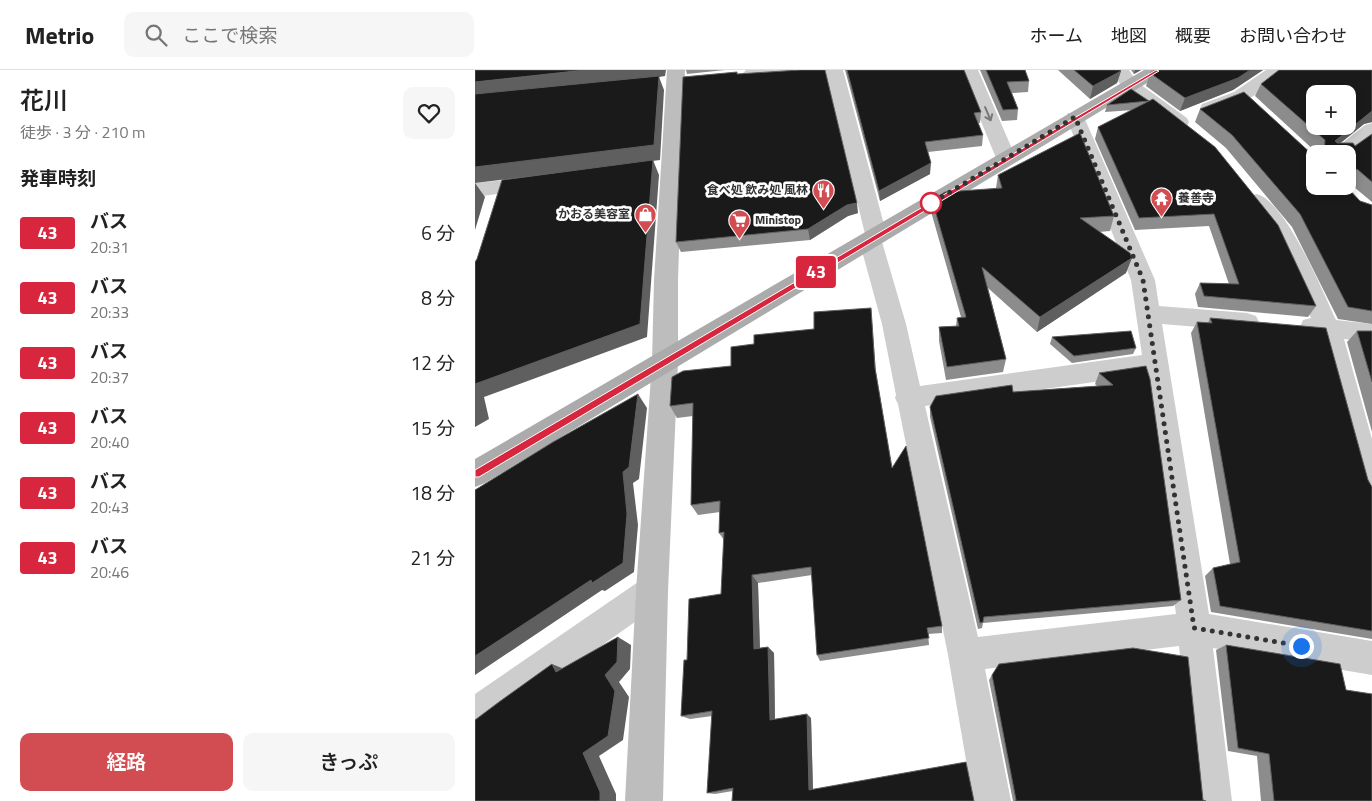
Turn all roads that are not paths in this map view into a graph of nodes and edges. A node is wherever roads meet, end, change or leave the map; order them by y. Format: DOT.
graph roads {
  1 [pos="797,70"];
  2 [pos="835,70"];
  3 [pos="969,70"];
  4 [pos="1157,70"];
  5 [pos="1278,70"];
  6 [pos="732,76"];
  7 [pos="1125,78"];
  8 [pos="676,79"];
  9 [pos="1075,117"];
  10 [pos="1372,129"];
  11 [pos="1351,145"];
  12 [pos="1006,158"];
  13 [pos="558,180"];
  14 [pos="1241,182"];
  15 [pos="475,190"];
  16 [pos="873,238"];
  17 [pos="1148,314"];
  18 [pos="1328,328"];
  19 [pos="1372,333"];
  20 [pos="665,362"];
  21 [pos="1155,363"];
  22 [pos="909,398"];
  23 [pos="475,474"];
  24 [pos="1372,490"];
  25 [pos="652,591"];
  26 [pos="1194,628"];
  27 [pos="965,655"];
  28 [pos="1372,658"];
  29 [pos="475,715"];
  30 [pos="644,801"];
  31 [pos="992,801"];
  32 [pos="1213,801"];
  1 -- 6 [label="street"];
  2 -- 16 [label="street"];
  3 -- 12 [label="street, one-way"];
  4 -- 7 [label="main road"];
  5 -- 7 [label="street"];
  7 -- 9 [label="main road"];
  8 -- 20 [label="street"];
  9 -- 12 [label="main road"];
  9 -- 17 [label="street"];
  10 -- 11 [label="street"];
  12 -- 16 [label="main road"];
  13 -- 15 [label="street"];
  14 -- 18 [label="street"];
  16 -- 20 [label="main road"];
  16 -- 22 [label="street"];
  17 -- 18 [label="street"];
  17 -- 21 [label="street"];
  18 -- 19 [label="street"];
  18 -- 24 [label="street"];
  20 -- 23 [label="main road"];
  20 -- 25 [label="street"];
  21 -- 22 [label="street"];
  21 -- 26 [label="street"];
  22 -- 27 [label="street"];
  25 -- 29 [label="street"];
  25 -- 30 [label="street"];
  26 -- 27 [label="street"];
  26 -- 28 [label="street"];
  26 -- 32 [label="street"];
  27 -- 31 [label="street"];
}
